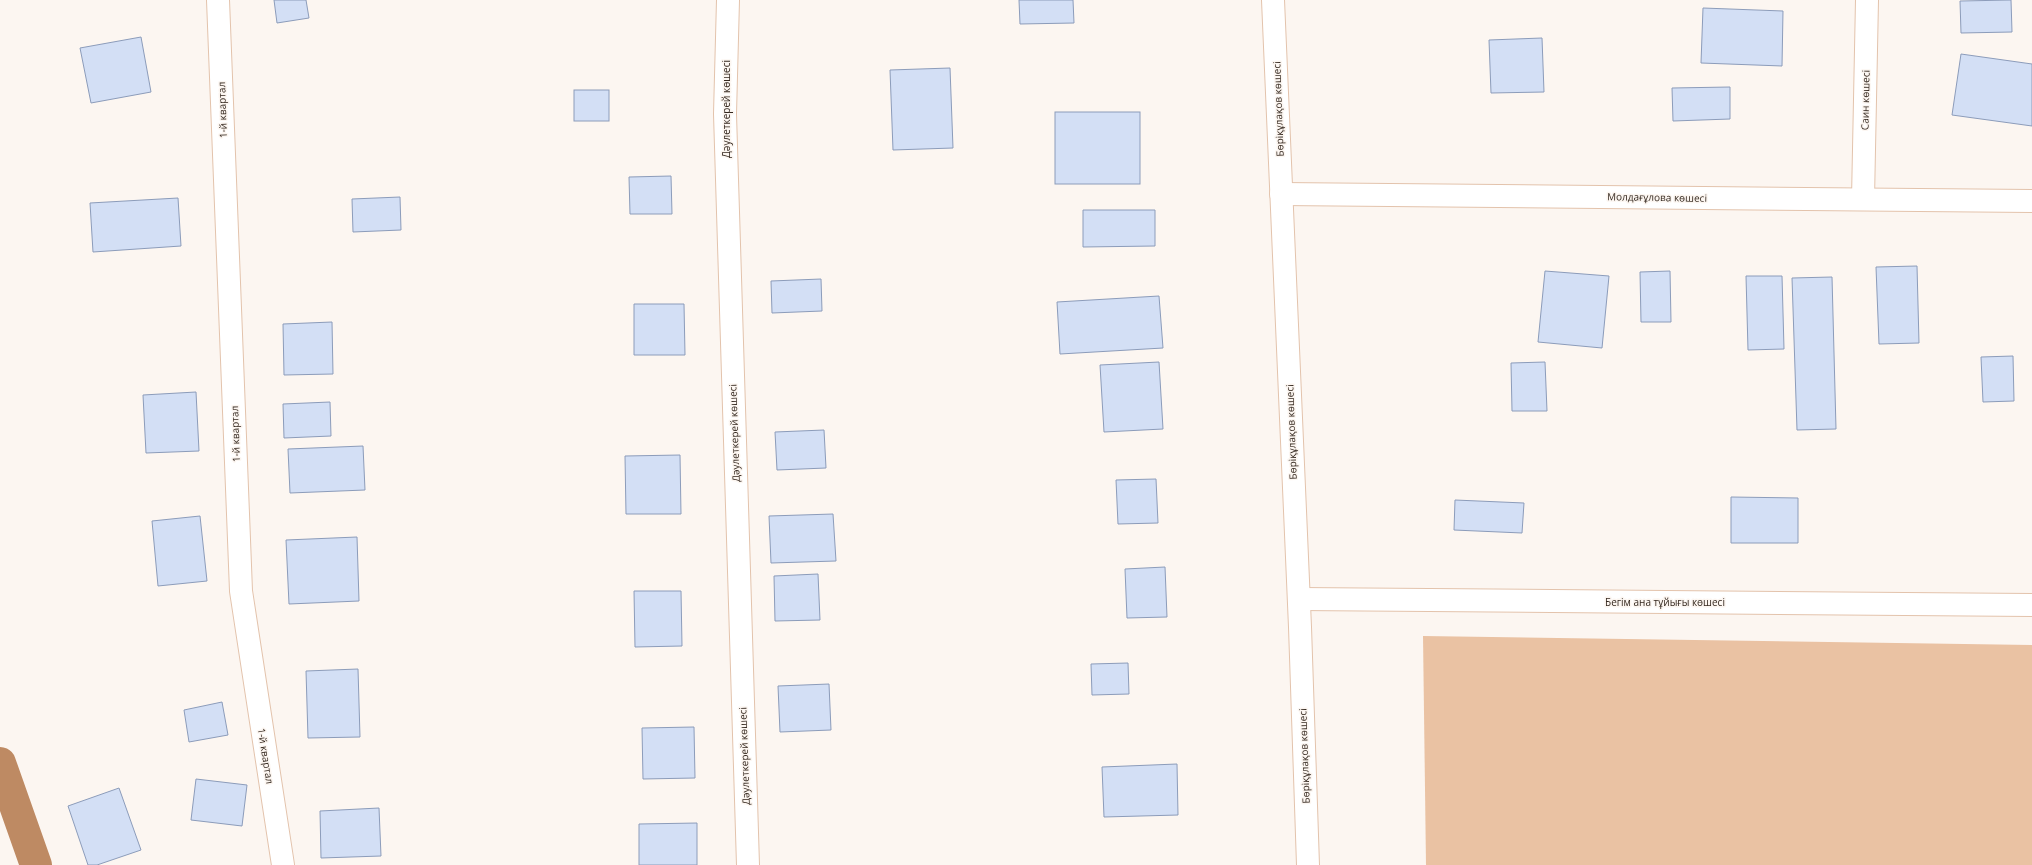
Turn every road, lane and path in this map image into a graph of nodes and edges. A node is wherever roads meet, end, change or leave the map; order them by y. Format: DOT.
graph roads {
  1 [pos="218,0"];
  2 [pos="728,0"];
  3 [pos="1273,0"];
  4 [pos="1867,0"];
  5 [pos="1281,194"];
  6 [pos="1863,199"];
  7 [pos="2032,201"];
  8 [pos="1299,599"];
  9 [pos="2032,605"];
  10 [pos="283,865"];
  11 [pos="748,865"];
  12 [pos="1308,865"];
  1 -- 10 [label="street, 1-й квартал"];
  2 -- 11 [label="street, Дәулеткерей көшесі"];
  3 -- 5 [label="street, Бөріқұлақов көшесі"];
  4 -- 6 [label="street, Саин көшесі"];
  5 -- 6 [label="street, Молдағұлова көшесі"];
  5 -- 8 [label="street, Бөріқұлақов көшесі"];
  6 -- 7 [label="street, Молдағұлова көшесі"];
  8 -- 9 [label="street, Бегім ана тұйығы көшесі"];
  8 -- 12 [label="street, Бөріқұлақов көшесі"];
}
